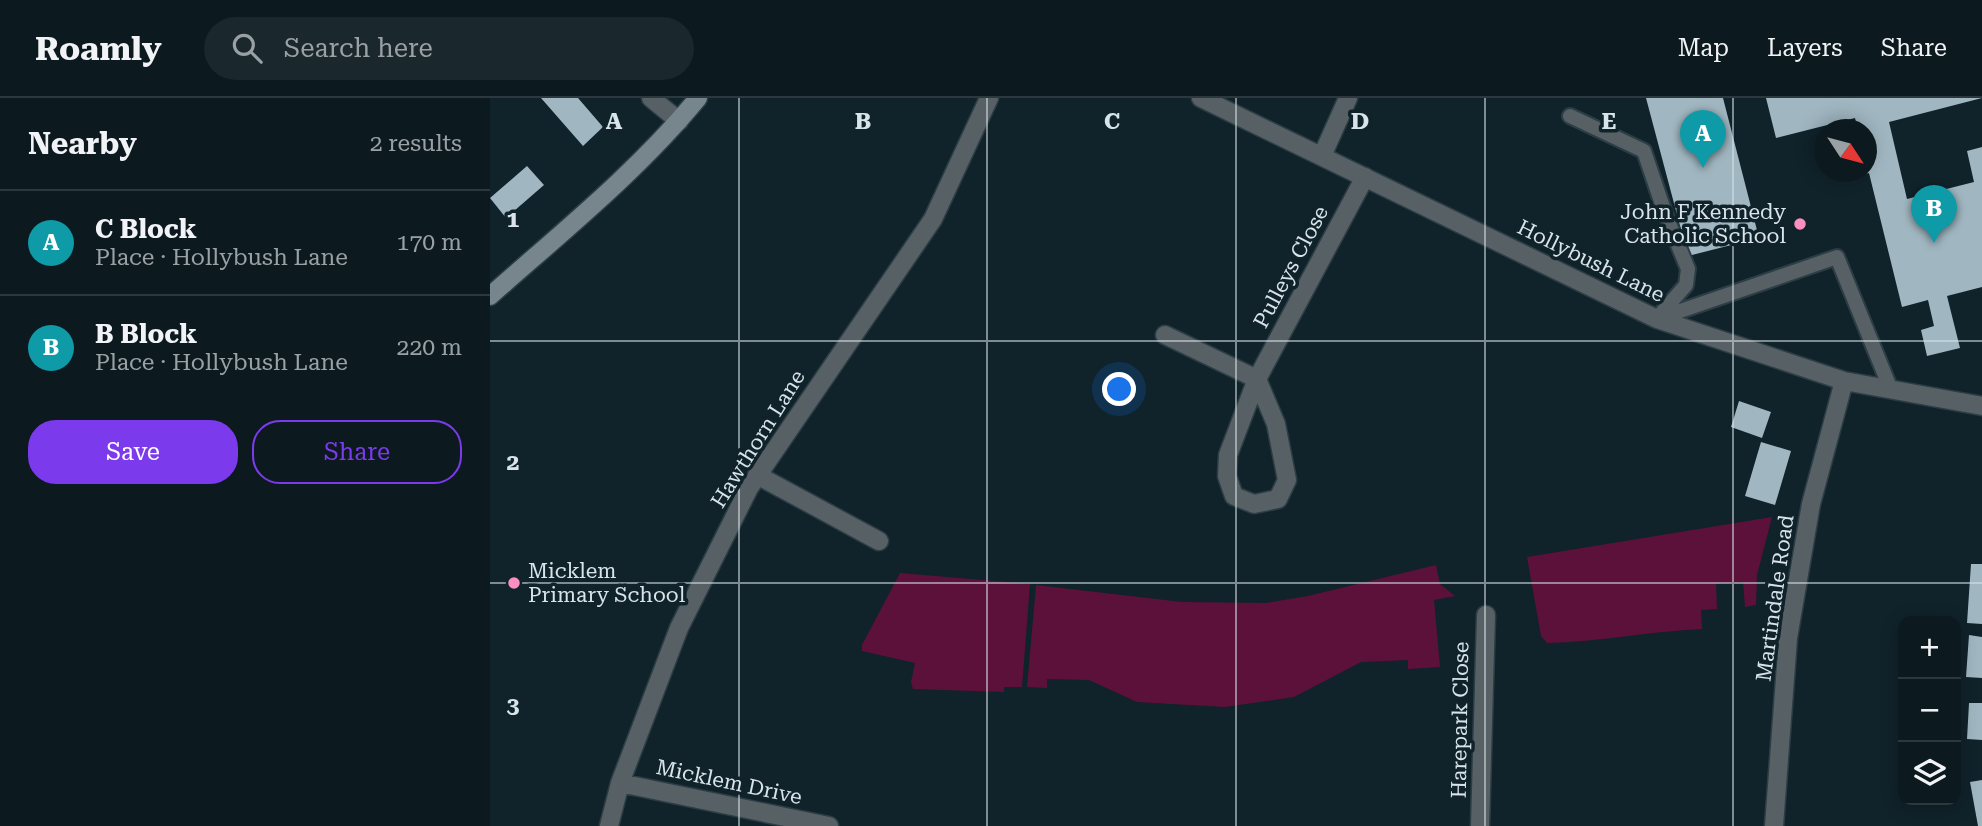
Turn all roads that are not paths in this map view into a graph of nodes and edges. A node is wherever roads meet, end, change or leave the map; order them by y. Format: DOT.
graph roads {
  1 [pos="651,98"];
  2 [pos="698,98"];
  3 [pos="989,98"];
  4 [pos="1201,98"];
  5 [pos="1348,98"];
  6 [pos="1570,116"];
  7 [pos="679,121"];
  8 [pos="1322,156"];
  9 [pos="1365,177"];
  10 [pos="490,296"];
  11 [pos="1657,318"];
  12 [pos="1165,335"];
  13 [pos="1257,379"];
  14 [pos="1844,381"];
  15 [pos="1891,390"];
  16 [pos="1982,406"];
  17 [pos="757,475"];
  18 [pos="878,541"];
  19 [pos="1486,615"];
  20 [pos="620,783"];
  21 [pos="609,826"];
  22 [pos="829,826"];
  23 [pos="1480,826"];
  24 [pos="1774,826"];
  1 -- 7 [label="street"];
  2 -- 7 [label="street"];
  3 -- 17 [label="street, Hawthorn Lane"];
  4 -- 8 [label="street, Hollybush Lane"];
  5 -- 8 [label="street"];
  6 -- 11 [label="lane"];
  7 -- 10 [label="street"];
  8 -- 9 [label="street, Hollybush Lane"];
  9 -- 11 [label="street, Hollybush Lane"];
  9 -- 13 [label="street, Pulleys Close"];
  11 -- 14 [label="street, Hollybush Lane"];
  11 -- 15 [label="lane"];
  12 -- 13 [label="street"];
  13 -- 13 [label="street, Pulleys Close"];
  14 -- 15 [label="street, Hollybush Lane"];
  14 -- 24 [label="street, Martindale Road"];
  15 -- 16 [label="street, Hollybush Lane"];
  17 -- 18 [label="street"];
  17 -- 20 [label="street, Hawthorn Lane"];
  19 -- 23 [label="street, Harepark Close"];
  20 -- 21 [label="street, Hawthorn Lane"];
  20 -- 22 [label="street, Micklem Drive"];
}
